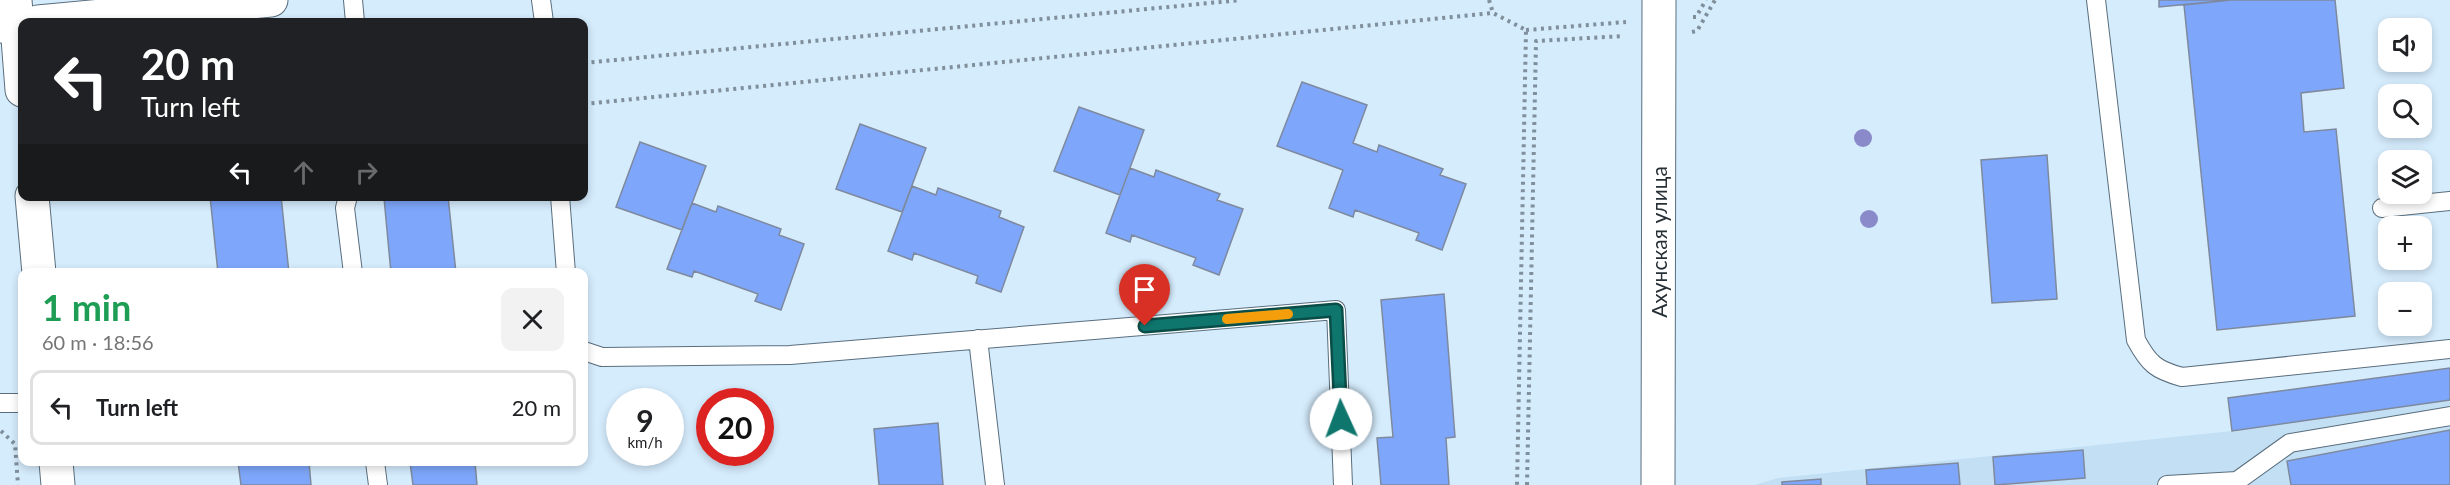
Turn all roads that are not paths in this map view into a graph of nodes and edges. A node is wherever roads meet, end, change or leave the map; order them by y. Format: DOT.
graph roads {
  1 [pos="271,0"];
  2 [pos="353,0"];
  3 [pos="541,0"];
  4 [pos="2096,0"];
  5 [pos="31,18"];
  6 [pos="355,18"];
  7 [pos="543,18"];
  8 [pos="1658,18"];
  9 [pos="32,201"];
  10 [pos="347,201"];
  11 [pos="560,201"];
  12 [pos="2450,201"];
  13 [pos="2382,208"];
  14 [pos="39,268"];
  15 [pos="352,268"];
  16 [pos="566,268"];
  17 [pos="978,339"];
  18 [pos="2450,350"];
  19 [pos="588,352"];
  20 [pos="0,403"];
  21 [pos="18,403"];
  22 [pos="2450,416"];
  23 [pos="56,466"];
  24 [pos="376,466"];
  25 [pos="2238,483"];
  26 [pos="58,485"];
  27 [pos="378,485"];
  28 [pos="995,485"];
  29 [pos="1343,485"];
  30 [pos="1658,485"];
  31 [pos="2167,485"];
  1 -- 5 [label="main road"];
  2 -- 6 [label="lane"];
  3 -- 7 [label="lane"];
  4 -- 18 [label="lane"];
  8 -- 30 [label="main road, Ахунская улица"];
  9 -- 14 [label="main road"];
  10 -- 15 [label="lane"];
  11 -- 16 [label="lane"];
  12 -- 13 [label="lane"];
  17 -- 19 [label="lane"];
  17 -- 28 [label="lane"];
  17 -- 29 [label="lane"];
  20 -- 21 [label="lane"];
  22 -- 25 [label="lane"];
  23 -- 26 [label="main road"];
  24 -- 27 [label="lane"];
  25 -- 31 [label="lane"];
}
